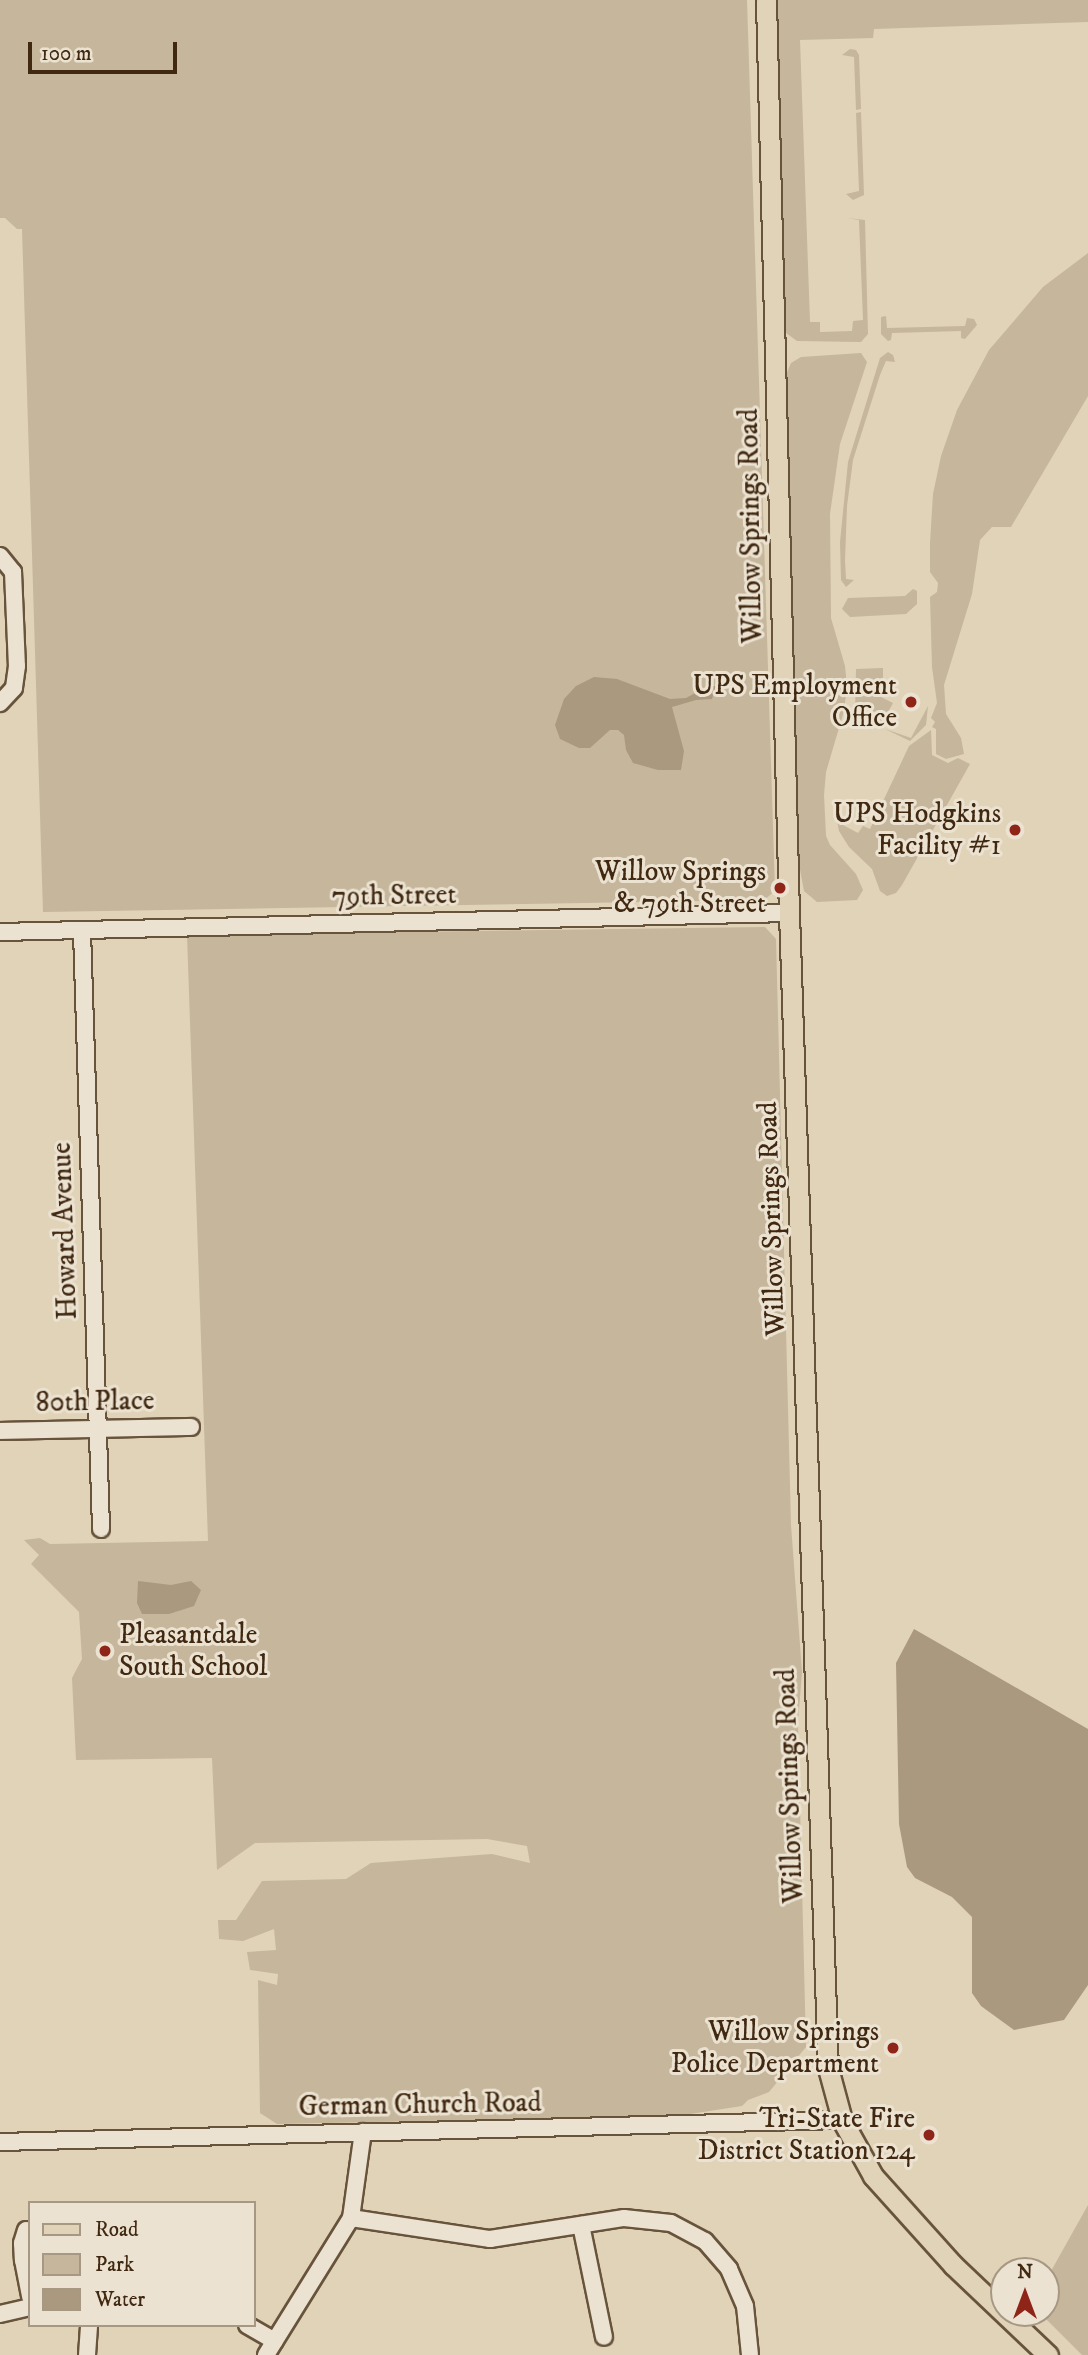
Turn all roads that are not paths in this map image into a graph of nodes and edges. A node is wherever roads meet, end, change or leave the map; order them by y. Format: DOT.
graph roads {
  1 [pos="766,0"];
  2 [pos="0,556"];
  3 [pos="0,703"];
  4 [pos="789,913"];
  5 [pos="82,931"];
  6 [pos="0,932"];
  7 [pos="191,1427"];
  8 [pos="98,1428"];
  9 [pos="0,1431"];
  10 [pos="101,1529"];
  11 [pos="842,2120"];
  12 [pos="363,2132"];
  13 [pos="0,2142"];
  14 [pos="351,2218"];
  15 [pos="581,2225"];
  16 [pos="26,2230"];
  17 [pos="28,2286"];
  18 [pos="28,2307"];
  19 [pos="0,2314"];
  20 [pos="89,2327"];
  21 [pos="249,2327"];
  22 [pos="604,2337"];
  23 [pos="271,2348"];
  24 [pos="87,2355"];
  25 [pos="750,2355"];
  26 [pos="1048,2355"];
  1 -- 4 [label="main road, Willow Springs Road"];
  2 -- 3 [label="street"];
  4 -- 5 [label="street, 79th Street"];
  4 -- 11 [label="main road, Willow Springs Road"];
  5 -- 6 [label="street, 79th Street"];
  5 -- 8 [label="street, Howard Avenue"];
  7 -- 8 [label="street, 80th Place"];
  8 -- 9 [label="street, 80th Place"];
  8 -- 10 [label="street, Howard Avenue"];
  11 -- 12 [label="street, German Church Road"];
  11 -- 26 [label="main road, Willow Springs Road"];
  12 -- 13 [label="street, German Church Road"];
  12 -- 14 [label="street"];
  14 -- 15 [label="street"];
  14 -- 23 [label="street"];
  15 -- 22 [label="street"];
  15 -- 25 [label="street"];
  16 -- 17 [label="street"];
  18 -- 19 [label="street"];
  20 -- 24 [label="street"];
  21 -- 23 [label="street"];
}
